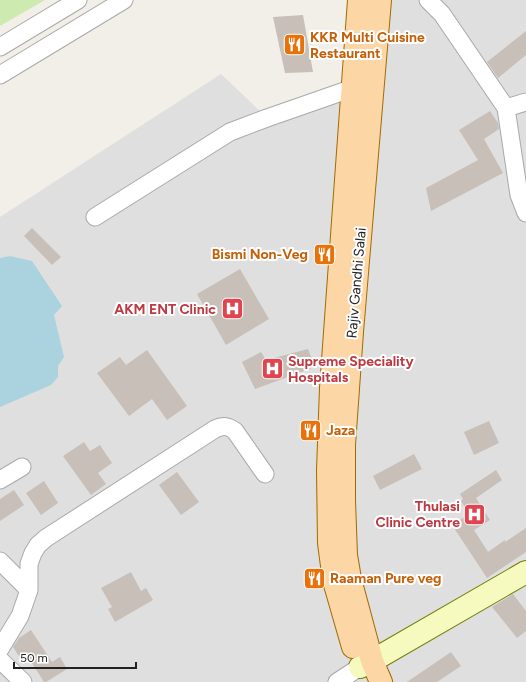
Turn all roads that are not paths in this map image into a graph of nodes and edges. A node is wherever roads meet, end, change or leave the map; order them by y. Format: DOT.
graph roads {
  1 [pos="78,0"];
  2 [pos="124,0"];
  3 [pos="359,0"];
  4 [pos="380,0"];
  5 [pos="428,0"];
  6 [pos="0,47"];
  7 [pos="0,75"];
  8 [pos="353,88"];
  9 [pos="526,102"];
  10 [pos="506,108"];
  11 [pos="526,213"];
  12 [pos="95,217"];
  13 [pos="22,467"];
  14 [pos="265,474"];
  15 [pos="0,480"];
  16 [pos="0,561"];
  17 [pos="526,572"];
  18 [pos="29,590"];
  19 [pos="0,649"];
  20 [pos="0,660"];
  21 [pos="366,670"];
  22 [pos="23,682"];
  23 [pos="337,682"];
  24 [pos="381,682"];
  1 -- 6 [label="street"];
  2 -- 7 [label="street"];
  3 -- 8 [label="main road, Rajiv Gandhi Salai"];
  4 -- 21 [label="main road, Rajiv Gandhi Salai"];
  5 -- 10 [label="street"];
  8 -- 12 [label="street"];
  8 -- 21 [label="main road, Rajiv Gandhi Salai"];
  9 -- 10 [label="street"];
  10 -- 11 [label="street"];
  13 -- 15 [label="street"];
  14 -- 18 [label="street"];
  16 -- 18 [label="street"];
  17 -- 21 [label="street"];
  18 -- 19 [label="street"];
  20 -- 22 [label="street"];
  21 -- 23 [label="street"];
  21 -- 24 [label="main road, Rajiv Gandhi Salai"];
}
